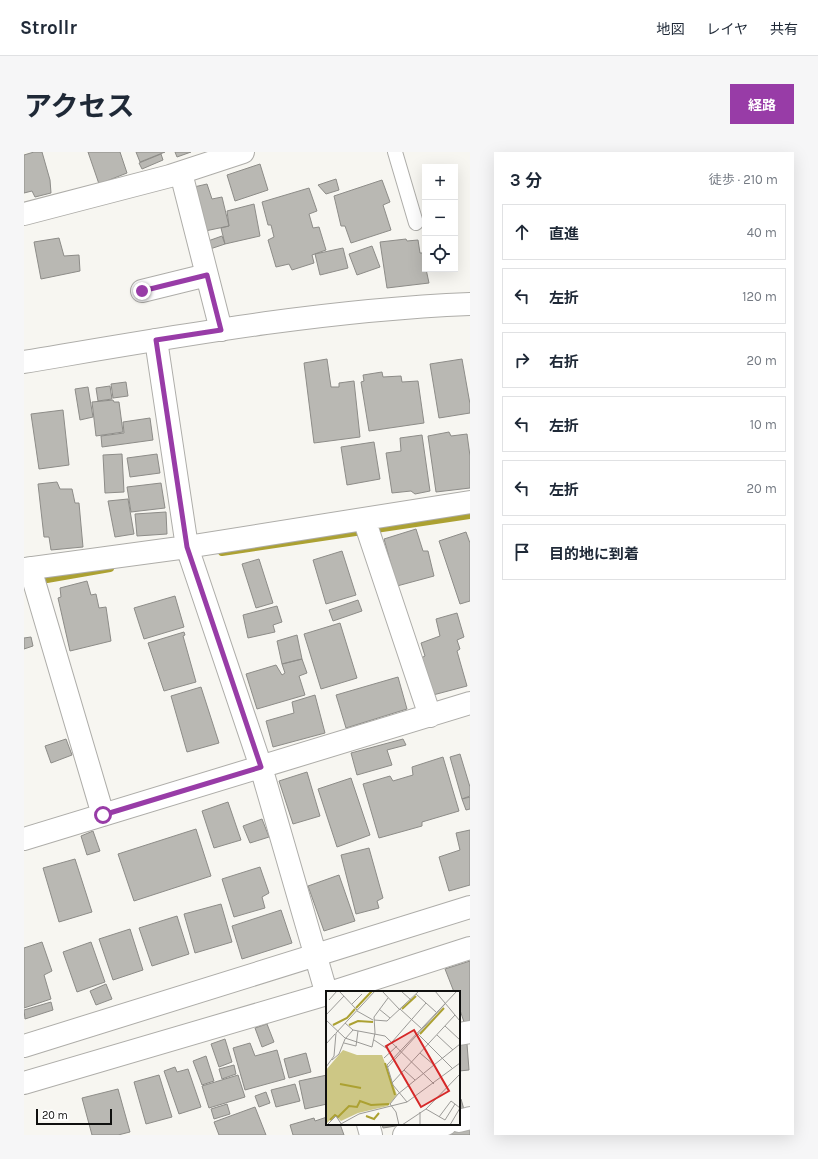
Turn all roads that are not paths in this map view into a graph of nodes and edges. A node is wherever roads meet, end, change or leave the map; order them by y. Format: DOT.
graph roads {
  1 [pos="243,152"];
  2 [pos="395,152"];
  3 [pos="181,173"];
  4 [pos="24,214"];
  5 [pos="416,223"];
  6 [pos="207,275"];
  7 [pos="142,291"];
  8 [pos="470,304"];
  9 [pos="221,330"];
  10 [pos="156,340"];
  11 [pos="24,362"];
  12 [pos="470,502"];
  13 [pos="367,527"];
  14 [pos="190,554"];
  15 [pos="27,569"];
  16 [pos="470,704"];
  17 [pos="430,716"];
  18 [pos="261,767"];
  19 [pos="103,815"];
  20 [pos="24,839"];
  21 [pos="470,907"];
  22 [pos="470,948"];
  23 [pos="316,956"];
  24 [pos="326,991"];
  25 [pos="336,991"];
  26 [pos="326,994"];
  27 [pos="470,1032"];
  28 [pos="460,1034"];
  29 [pos="24,1046"];
  30 [pos="24,1083"];
  31 [pos="470,1118"];
  32 [pos="460,1121"];
  33 [pos="368,1125"];
  34 [pos="442,1125"];
  35 [pos="372,1135"];
  36 [pos="404,1135"];
  1 -- 3 [label="street"];
  2 -- 5 [label="lane"];
  3 -- 4 [label="street"];
  3 -- 6 [label="street"];
  6 -- 7 [label="street"];
  6 -- 9 [label="street"];
  8 -- 9 [label="street"];
  9 -- 10 [label="street"];
  10 -- 11 [label="street"];
  10 -- 14 [label="street"];
  12 -- 13 [label="street"];
  13 -- 14 [label="street"];
  13 -- 17 [label="street"];
  14 -- 15 [label="street"];
  14 -- 18 [label="street"];
  15 -- 19 [label="street"];
  16 -- 17 [label="street"];
  17 -- 18 [label="street"];
  18 -- 19 [label="street"];
  18 -- 23 [label="street"];
  19 -- 20 [label="street"];
  21 -- 23 [label="street"];
  22 -- 25 [label="street"];
  23 -- 24 [label="street"];
  23 -- 29 [label="street"];
  26 -- 30 [label="street"];
  27 -- 28 [label="street"];
  31 -- 32 [label="street"];
  33 -- 35 [label="street"];
  34 -- 36 [label="street"];
}
